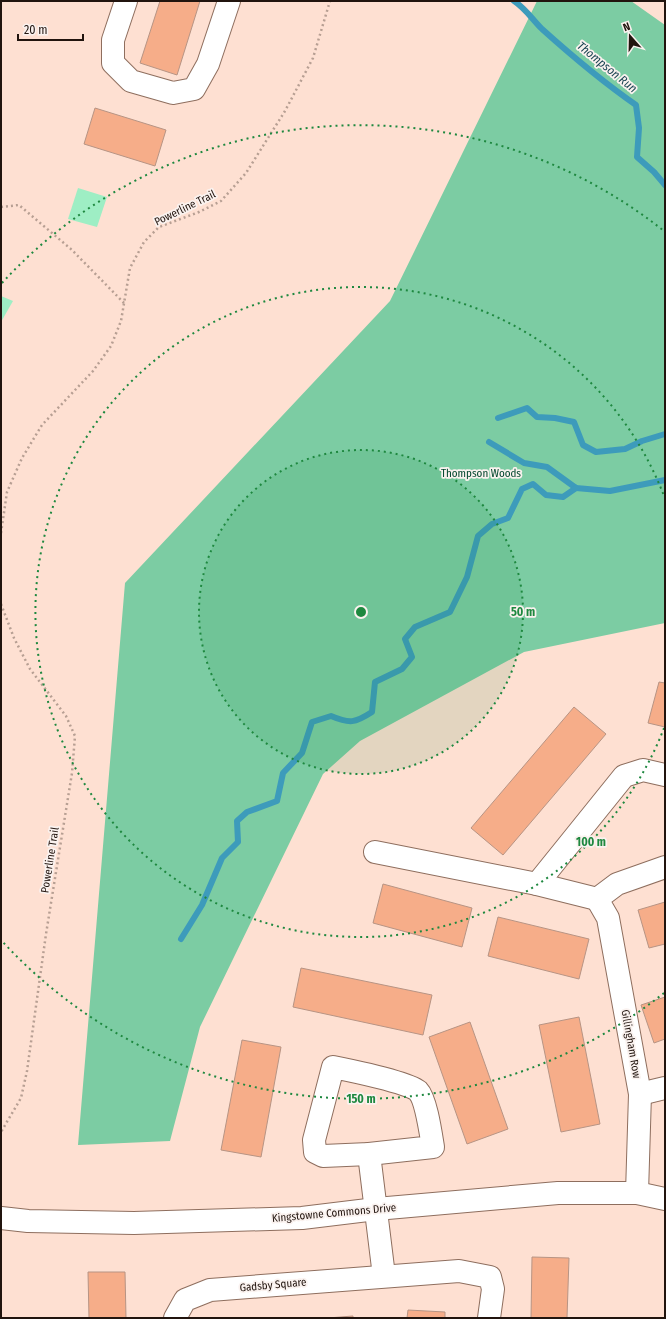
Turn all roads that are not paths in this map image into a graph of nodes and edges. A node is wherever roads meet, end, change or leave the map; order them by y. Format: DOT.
graph roads {
  1 [pos="126,1"];
  2 [pos="229,1"];
  3 [pos="665,775"];
  4 [pos="375,852"];
  5 [pos="665,867"];
  6 [pos="537,884"];
  7 [pos="598,899"];
  8 [pos="665,1088"];
  9 [pos="640,1094"];
  10 [pos="369,1154"];
  11 [pos="637,1193"];
  12 [pos="665,1199"];
  13 [pos="376,1209"];
  14 [pos="1,1218"];
  15 [pos="384,1276"];
  16 [pos="176,1318"];
  17 [pos="489,1318"];
  1 -- 2 [label="street"];
  3 -- 6 [label="street"];
  4 -- 6 [label="street"];
  5 -- 7 [label="street"];
  6 -- 7 [label="street"];
  7 -- 9 [label="street, Gillingham Row"];
  8 -- 9 [label="street"];
  9 -- 11 [label="street, Gillingham Row"];
  10 -- 10 [label="street"];
  10 -- 13 [label="street"];
  11 -- 12 [label="street, Kingstowne Commons Drive"];
  11 -- 13 [label="street, Kingstowne Commons Drive"];
  13 -- 14 [label="street, Kingstowne Commons Drive"];
  13 -- 15 [label="street"];
  15 -- 16 [label="street, Gadsby Square"];
  15 -- 17 [label="street, Gadsby Square"];
}
